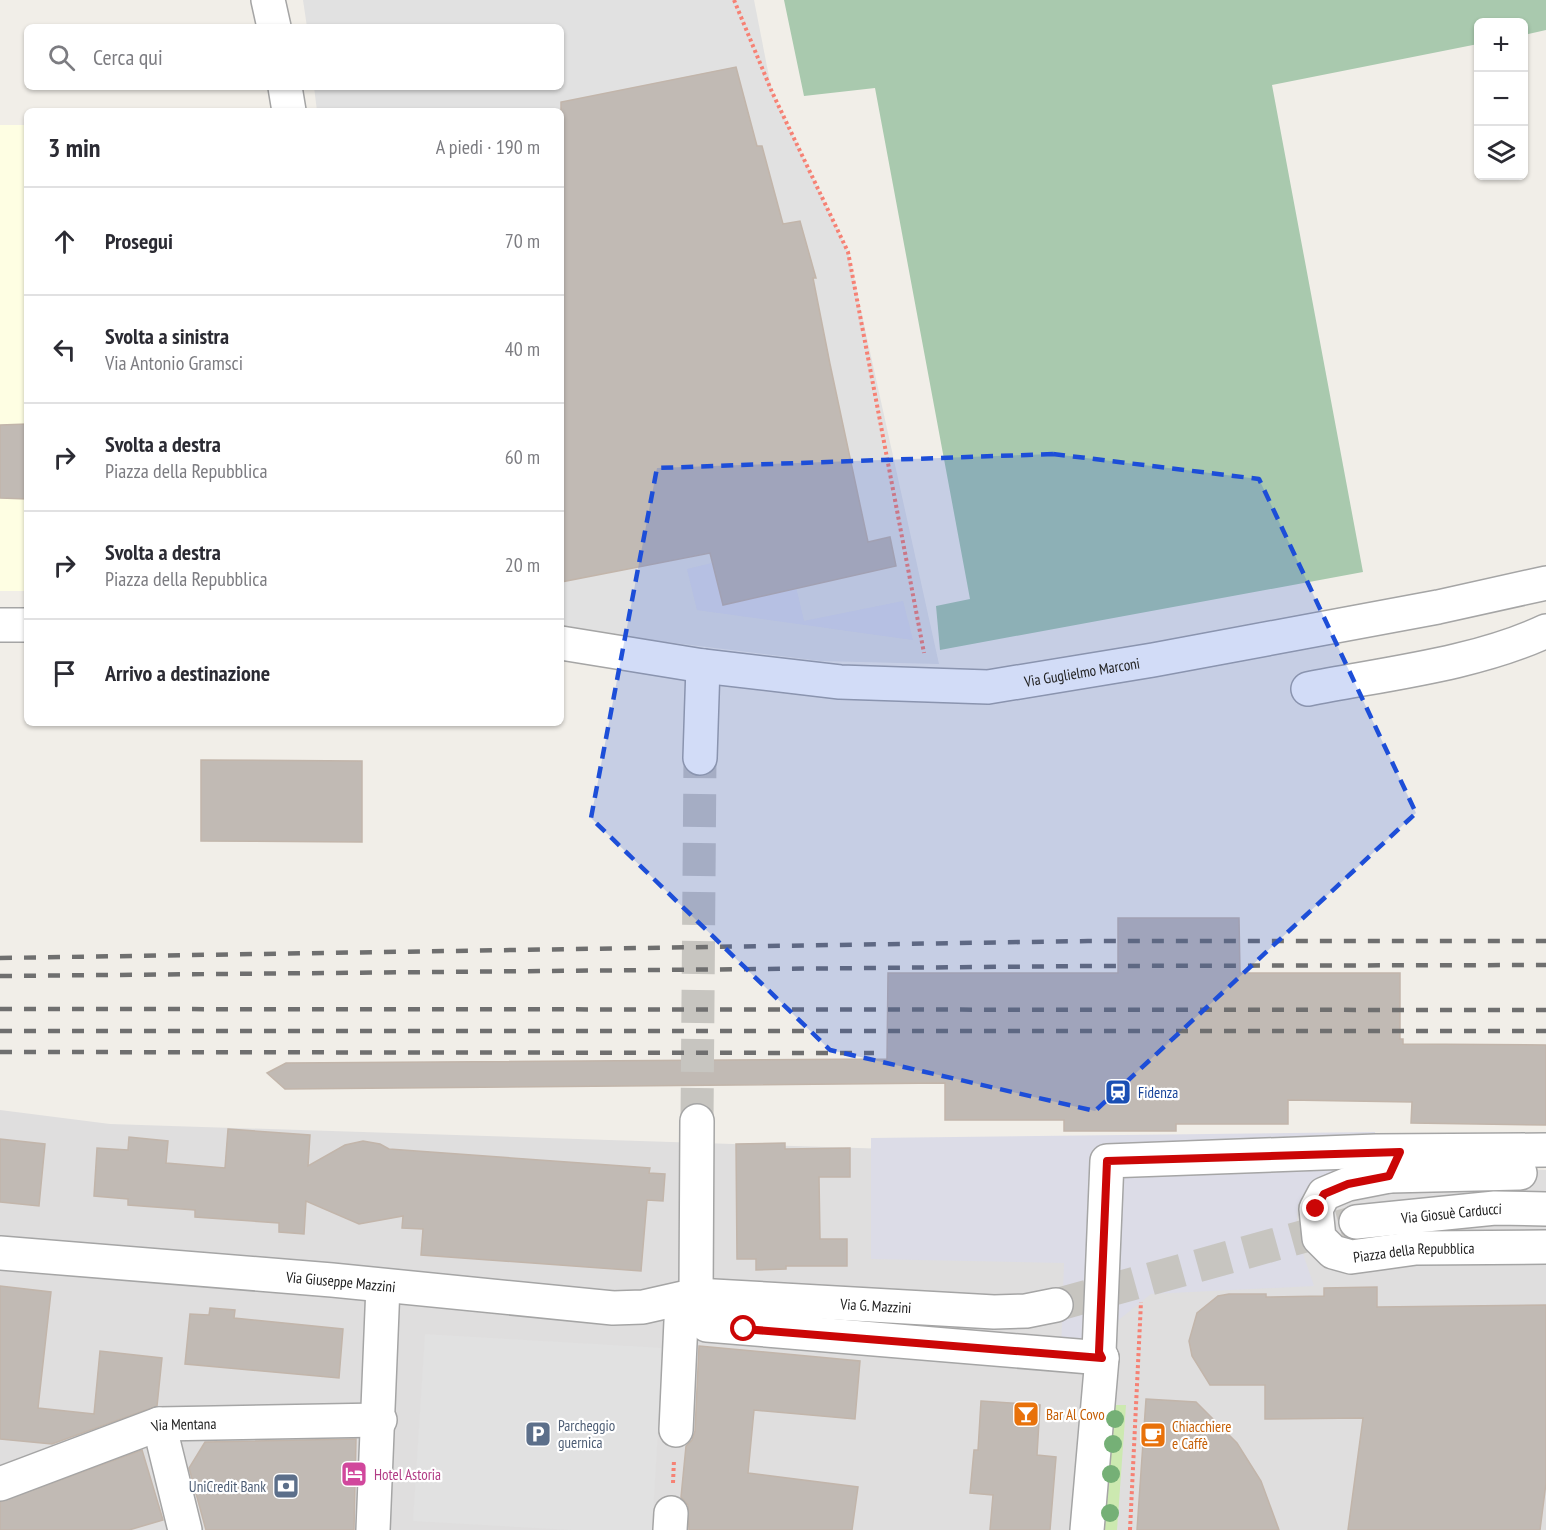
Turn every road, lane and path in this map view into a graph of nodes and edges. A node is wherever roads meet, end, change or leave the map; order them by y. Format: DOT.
graph roads {
  1 [pos="268,0"];
  2 [pos="734,0"];
  3 [pos="273,24"];
  4 [pos="286,90"];
  5 [pos="288,108"];
  6 [pos="1546,583"];
  7 [pos="0,625"];
  8 [pos="24,625"];
  9 [pos="1546,631"];
  10 [pos="564,644"];
  11 [pos="703,666"];
  12 [pos="930,687"];
  13 [pos="1308,689"];
  14 [pos="700,758"];
  15 [pos="697,1121"];
  16 [pos="1546,1150"];
  17 [pos="1389,1160"];
  18 [pos="1546,1172"];
  19 [pos="1546,1209"];
  20 [pos="1356,1222"];
  21 [pos="1546,1247"];
  22 [pos="0,1253"];
  23 [pos="383,1286"];
  24 [pos="689,1297"];
  25 [pos="1141,1302"];
  26 [pos="1056,1305"];
  27 [pos="1102,1358"];
  28 [pos="380,1420"];
  29 [pos="159,1424"];
  30 [pos="676,1430"];
  31 [pos="0,1484"];
  32 [pos="670,1522"];
  33 [pos="185,1530"];
  34 [pos="373,1530"];
  35 [pos="1087,1530"];
  36 [pos="1130,1530"];
  1 -- 3 [label="street"];
  2 -- 12 [label="path"];
  4 -- 5 [label="street"];
  6 -- 12 [label="street, Via Guglielmo Marconi"];
  7 -- 8 [label="street"];
  9 -- 13 [label="street"];
  10 -- 11 [label="street, Via Guglielmo Marconi"];
  11 -- 12 [label="street, Via Guglielmo Marconi"];
  11 -- 14 [label="street"];
  15 -- 24 [label="street"];
  16 -- 17 [label="street, Piazza della Repubblica"];
  17 -- 18 [label="street"];
  17 -- 21 [label="street, Piazza della Repubblica"];
  17 -- 27 [label="street, Piazza della Repubblica"];
  19 -- 20 [label="street, Via Giosuè Carducci"];
  22 -- 23 [label="street, Via Giuseppe Mazzini"];
  23 -- 24 [label="street, Via Giuseppe Mazzini"];
  23 -- 28 [label="street"];
  24 -- 26 [label="street, Via G. Mazzini"];
  24 -- 27 [label="street"];
  24 -- 30 [label="street"];
  25 -- 36 [label="path"];
  27 -- 35 [label="street"];
  28 -- 29 [label="street, Via Mentana"];
  28 -- 34 [label="street"];
  29 -- 31 [label="street, Via Mentana"];
  29 -- 33 [label="street"];
  30 -- 32 [label="path"];
}
